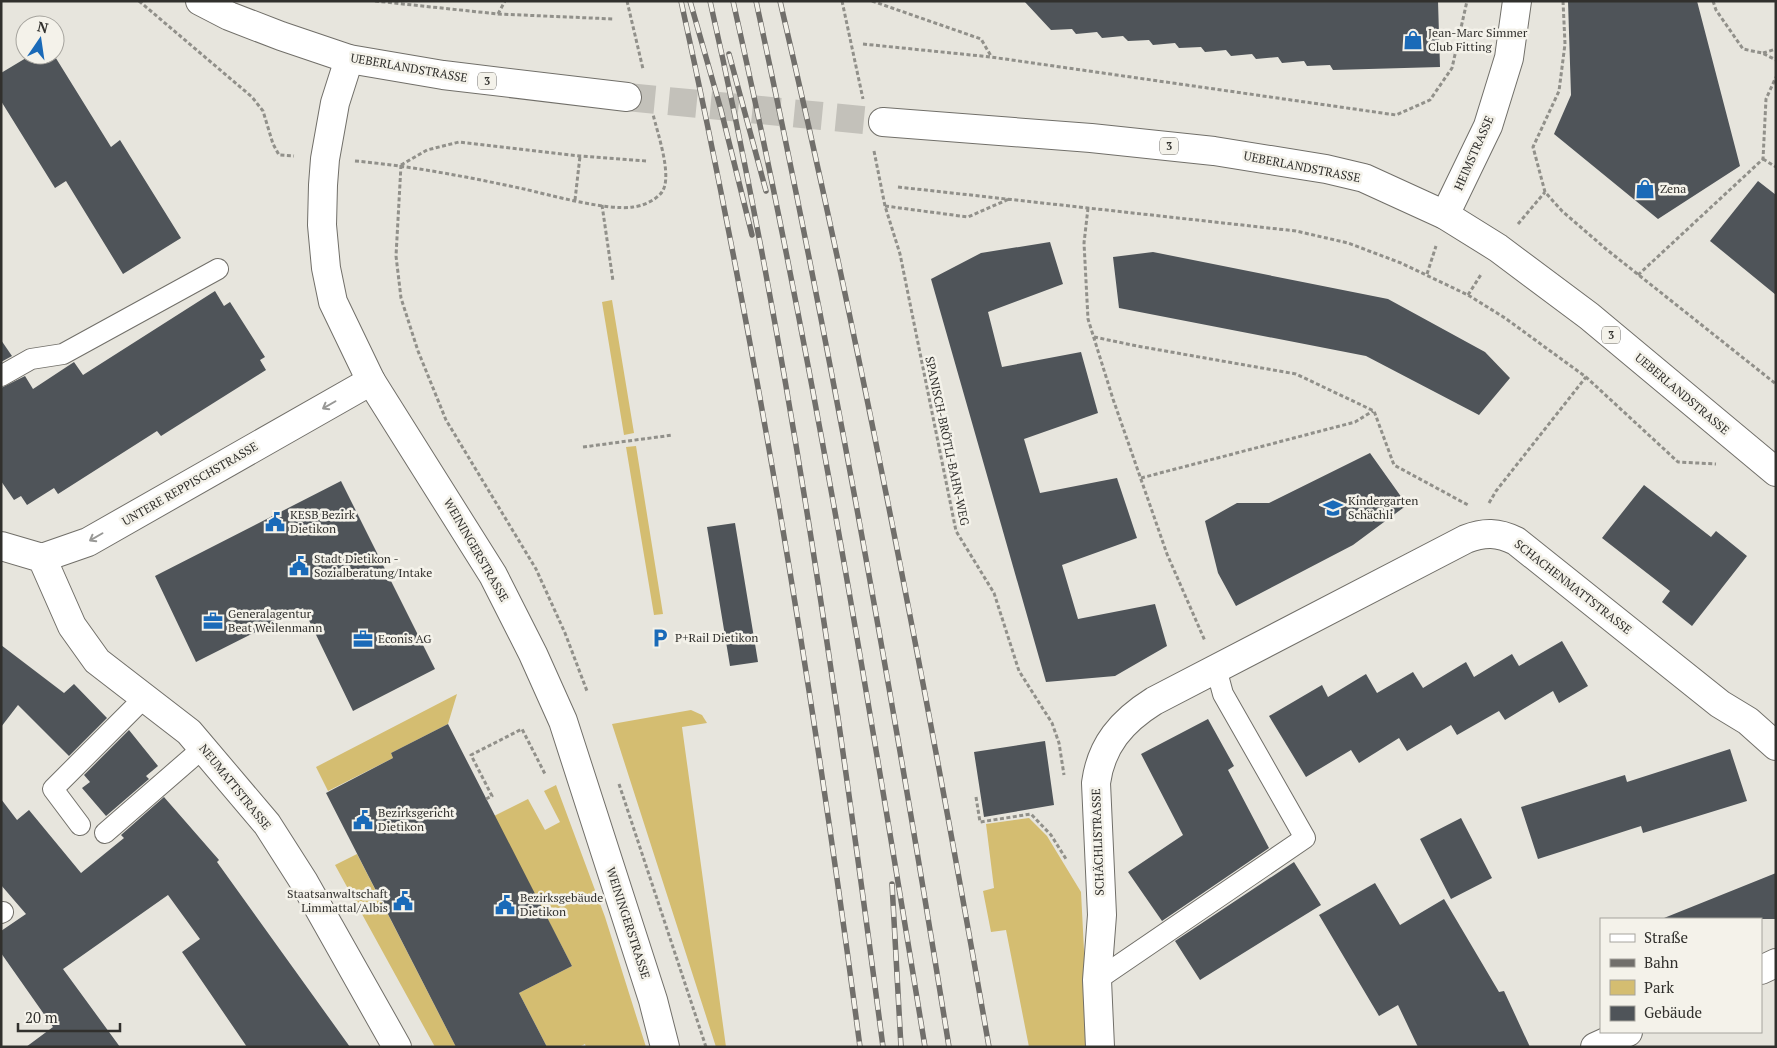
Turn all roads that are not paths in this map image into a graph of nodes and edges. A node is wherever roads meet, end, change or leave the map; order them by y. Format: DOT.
graph roads {
  1 [pos="200,1"];
  2 [pos="1517,1"];
  3 [pos="349,59"];
  4 [pos="627,97"];
  5 [pos="883,122"];
  6 [pos="1445,215"];
  7 [pos="218,269"];
  8 [pos="1,376"];
  9 [pos="371,381"];
  10 [pos="1776,472"];
  11 [pos="1,546"];
  12 [pos="42,558"];
  13 [pos="1216,668"];
  14 [pos="144,698"];
  15 [pos="1776,746"];
  16 [pos="204,748"];
  17 [pos="80,825"];
  18 [pos="105,833"];
  19 [pos="1776,963"];
  20 [pos="1762,970"];
  21 [pos="1097,980"];
  22 [pos="1626,1033"];
  23 [pos="397,1047"];
  24 [pos="665,1047"];
  25 [pos="1100,1047"];
  26 [pos="1595,1047"];
  1 -- 3 [label="street, UEBERLANDSTRASSE / 3"];
  2 -- 6 [label="street, HEIMSTRASSE"];
  3 -- 4 [label="street, UEBERLANDSTRASSE / 3"];
  3 -- 9 [label="street, WEININGERSTRASSE"];
  5 -- 6 [label="street, UEBERLANDSTRASSE / 3"];
  6 -- 10 [label="street, UEBERLANDSTRASSE / 3"];
  7 -- 8 [label="lane"];
  9 -- 12 [label="street, UNTERE REPPISCHSTRASSE, one-way"];
  9 -- 24 [label="street, WEININGERSTRASSE"];
  11 -- 12 [label="street"];
  12 -- 14 [label="street, NEUMATTSTRASSE"];
  13 -- 15 [label="street, SCHACHENMATTSTRASSE"];
  13 -- 21 [label="street, SCHÄCHLISTRASSE"];
  13 -- 21 [label="lane"];
  14 -- 16 [label="street, NEUMATTSTRASSE"];
  14 -- 17 [label="lane"];
  16 -- 18 [label="lane"];
  16 -- 23 [label="street, NEUMATTSTRASSE"];
  19 -- 20 [label="street"];
  21 -- 25 [label="street, SCHÄCHLISTRASSE"];
  22 -- 26 [label="street"];
}
